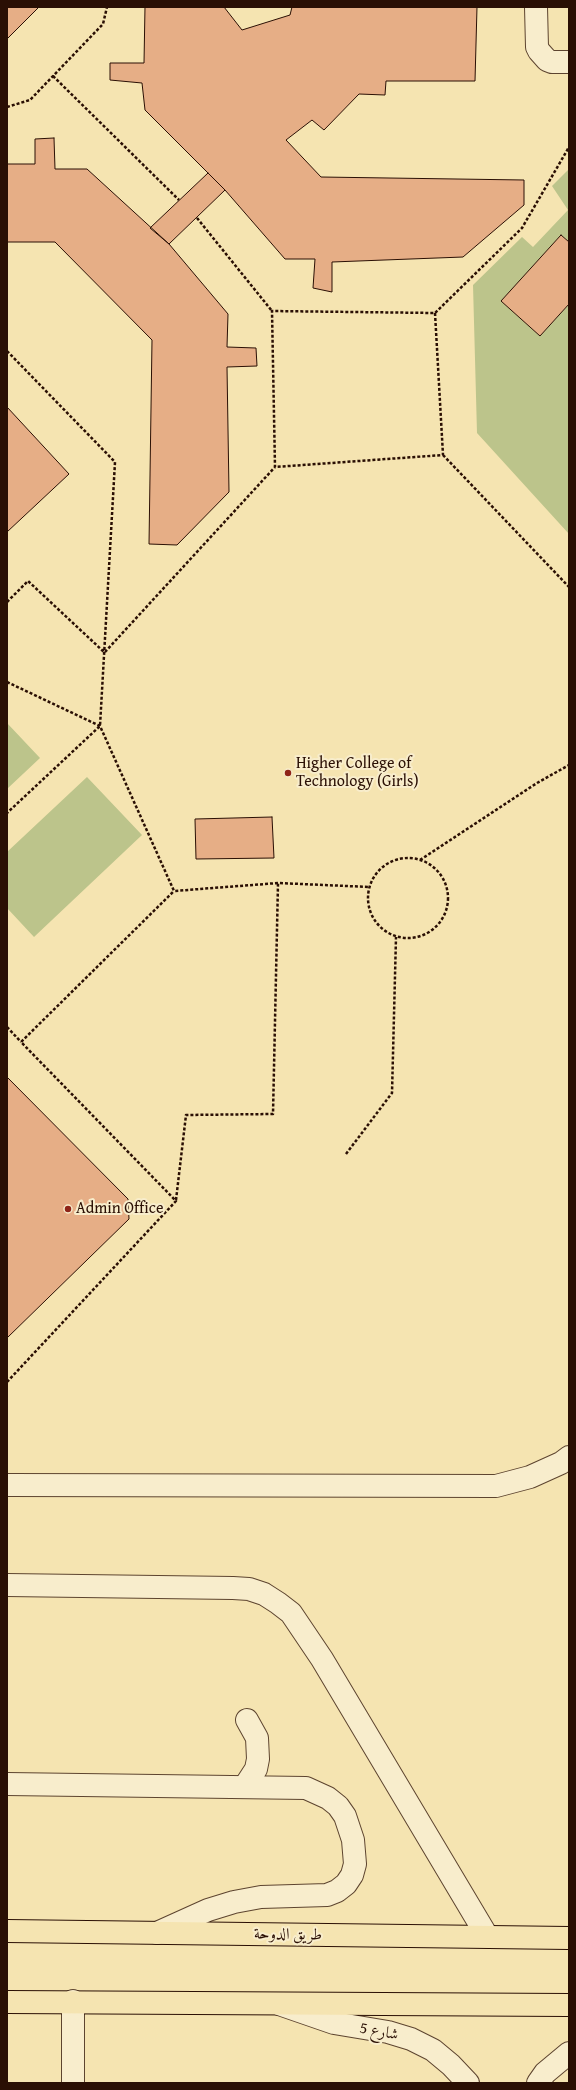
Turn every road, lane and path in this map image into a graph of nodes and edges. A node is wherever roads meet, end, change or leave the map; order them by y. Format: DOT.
graph roads {
  1 [pos="107,7"];
  2 [pos="536,7"];
  3 [pos="569,62"];
  4 [pos="53,76"];
  5 [pos="7,107"];
  6 [pos="569,147"];
  7 [pos="180,200"];
  8 [pos="197,218"];
  9 [pos="272,311"];
  10 [pos="435,313"];
  11 [pos="7,352"];
  12 [pos="442,455"];
  13 [pos="276,467"];
  14 [pos="569,587"];
  15 [pos="7,602"];
  16 [pos="104,653"];
  17 [pos="7,682"];
  18 [pos="100,726"];
  19 [pos="569,765"];
  20 [pos="7,813"];
  21 [pos="420,860"];
  22 [pos="278,883"];
  23 [pos="370,887"];
  24 [pos="174,891"];
  25 [pos="396,937"];
  26 [pos="7,1027"];
  27 [pos="21,1042"];
  28 [pos="346,1154"];
  29 [pos="176,1201"];
  30 [pos="7,1382"];
  31 [pos="569,1457"];
  32 [pos="7,1485"];
  33 [pos="7,1585"];
  34 [pos="248,1720"];
  35 [pos="7,1784"];
  36 [pos="245,1786"];
  37 [pos="7,1931"];
  38 [pos="157,1933"];
  39 [pos="487,1936"];
  40 [pos="569,1938"];
  41 [pos="73,2001"];
  42 [pos="7,2002"];
  43 [pos="278,2004"];
  44 [pos="569,2005"];
  45 [pos="569,2053"];
  46 [pos="73,2083"];
  47 [pos="468,2083"];
  48 [pos="538,2083"];
  1 -- 4 [label="path"];
  2 -- 3 [label="street"];
  4 -- 5 [label="path"];
  4 -- 7 [label="path"];
  6 -- 10 [label="path"];
  8 -- 9 [label="path"];
  9 -- 10 [label="path"];
  9 -- 13 [label="path"];
  10 -- 12 [label="path"];
  11 -- 16 [label="path"];
  12 -- 13 [label="path"];
  12 -- 14 [label="path"];
  13 -- 16 [label="path"];
  15 -- 16 [label="path"];
  16 -- 18 [label="path"];
  17 -- 18 [label="path"];
  18 -- 20 [label="path"];
  18 -- 24 [label="path"];
  19 -- 21 [label="path"];
  21 -- 23 [label="path"];
  21 -- 25 [label="path"];
  22 -- 23 [label="path"];
  22 -- 24 [label="path"];
  22 -- 29 [label="path"];
  23 -- 25 [label="path"];
  24 -- 27 [label="path"];
  25 -- 28 [label="path"];
  26 -- 27 [label="path"];
  27 -- 29 [label="path"];
  29 -- 30 [label="path"];
  31 -- 32 [label="street"];
  33 -- 39 [label="street"];
  34 -- 36 [label="street"];
  35 -- 36 [label="street"];
  36 -- 38 [label="street"];
  37 -- 38 [label="main road, طريق الدوحة"];
  38 -- 39 [label="main road, طريق الدوحة"];
  39 -- 40 [label="main road, طريق الدوحة"];
  41 -- 42 [label="main road"];
  41 -- 43 [label="main road"];
  41 -- 46 [label="street"];
  43 -- 44 [label="main road"];
  43 -- 47 [label="street, شارع 5"];
  45 -- 48 [label="street"];
}
